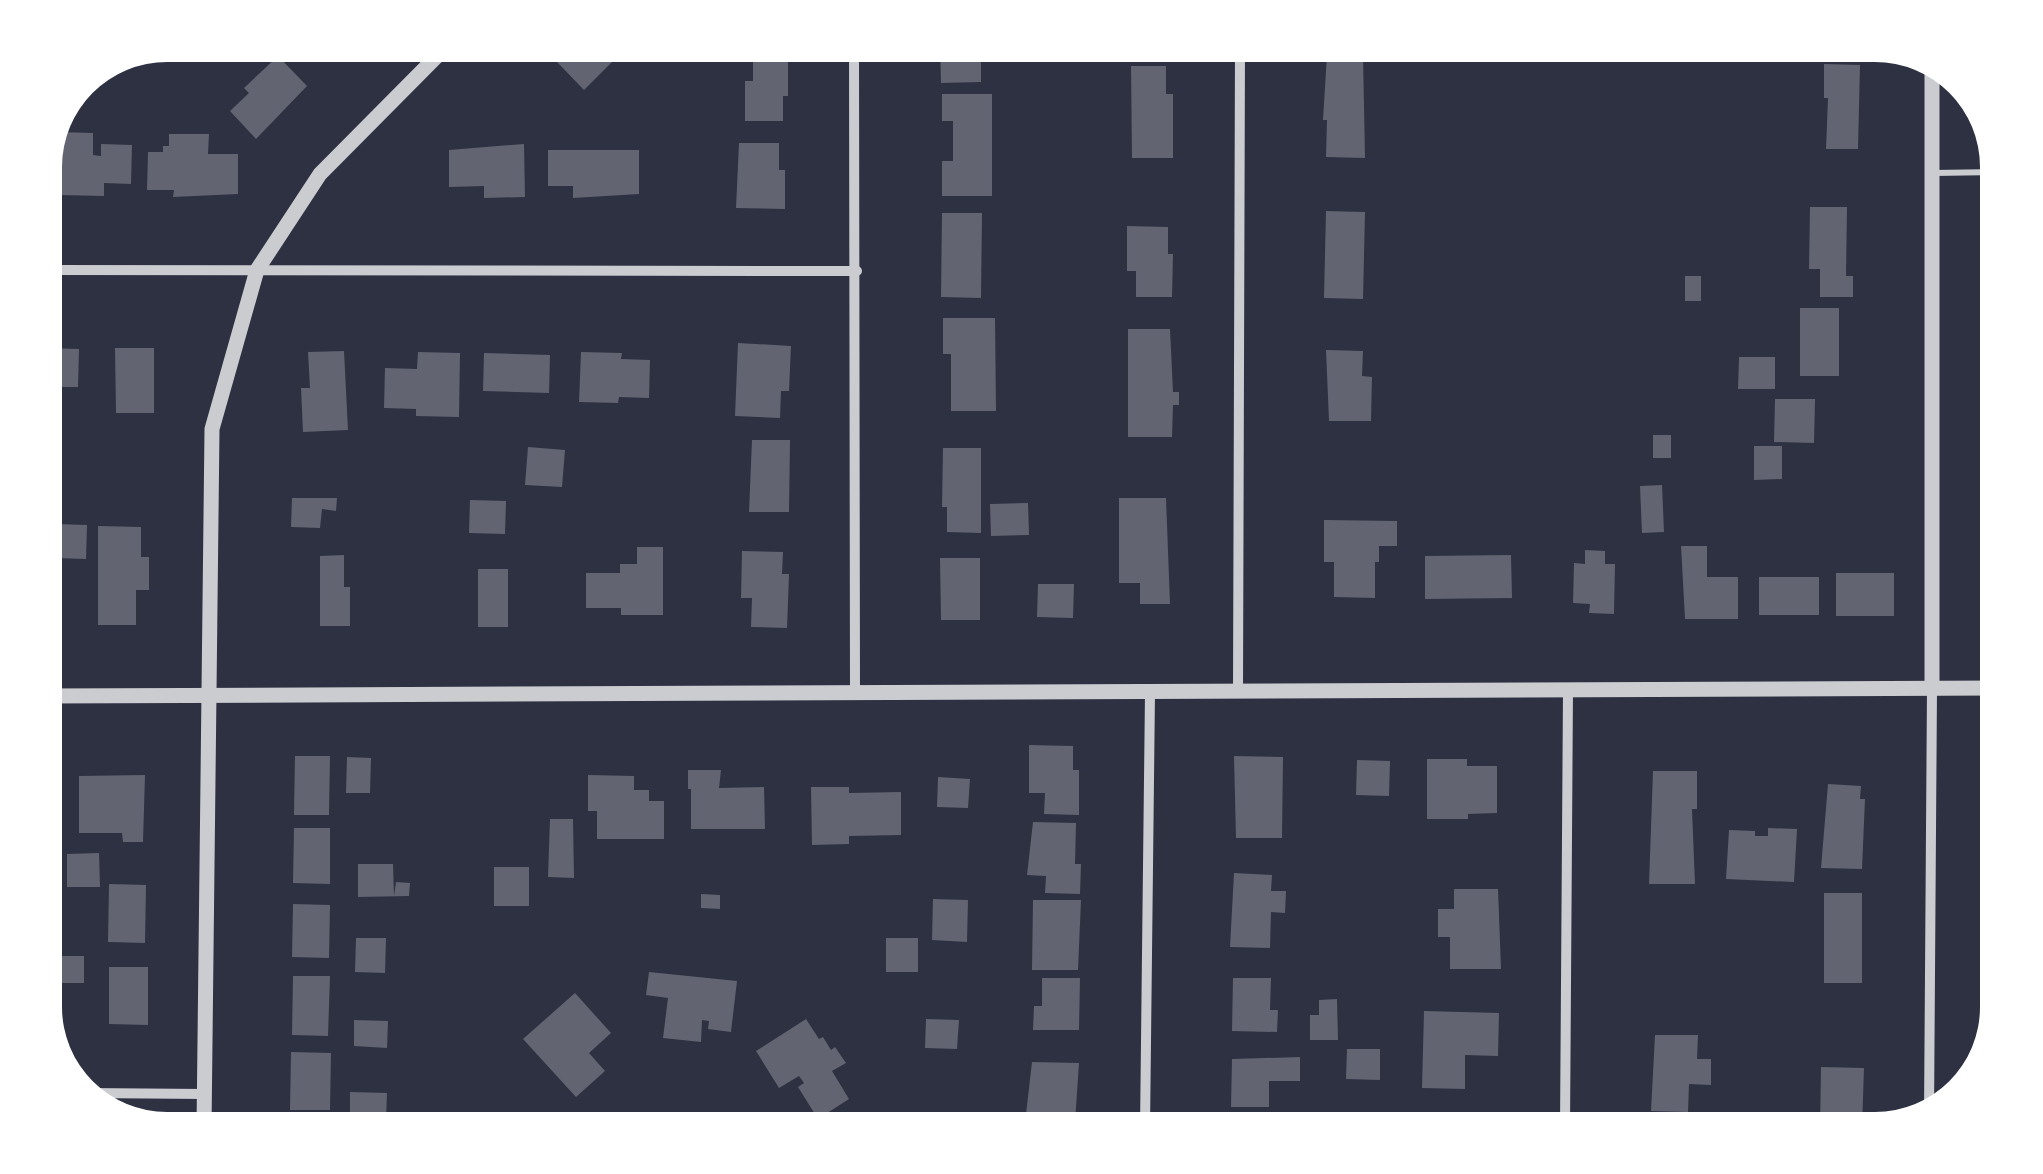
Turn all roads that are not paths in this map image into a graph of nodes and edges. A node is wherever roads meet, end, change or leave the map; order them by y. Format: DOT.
graph roads {
  1 [pos="431,62"];
  2 [pos="854,62"];
  3 [pos="1240,62"];
  4 [pos="1932,80"];
  5 [pos="1932,172"];
  6 [pos="1980,172"];
  7 [pos="63,270"];
  8 [pos="257,270"];
  9 [pos="857,271"];
  10 [pos="1932,688"];
  11 [pos="1980,688"];
  12 [pos="1568,690"];
  13 [pos="1150,692"];
  14 [pos="1238,692"];
  15 [pos="856,693"];
  16 [pos="63,696"];
  17 [pos="210,696"];
  18 [pos="111,1094"];
  19 [pos="204,1094"];
  20 [pos="1929,1096"];
  21 [pos="204,1112"];
  22 [pos="1145,1112"];
  23 [pos="1565,1112"];
  1 -- 8 [label="street"];
  2 -- 9 [label="street"];
  3 -- 14 [label="street"];
  4 -- 5 [label="street"];
  5 -- 6 [label="lane"];
  5 -- 10 [label="street"];
  7 -- 8 [label="street"];
  8 -- 9 [label="street"];
  8 -- 17 [label="street"];
  9 -- 15 [label="street"];
  10 -- 11 [label="street"];
  10 -- 12 [label="street"];
  10 -- 20 [label="street"];
  12 -- 14 [label="street"];
  12 -- 23 [label="street"];
  13 -- 14 [label="street"];
  13 -- 15 [label="street"];
  13 -- 22 [label="street"];
  15 -- 17 [label="street"];
  16 -- 17 [label="street"];
  17 -- 19 [label="street"];
  18 -- 19 [label="street"];
  19 -- 21 [label="street"];
}
